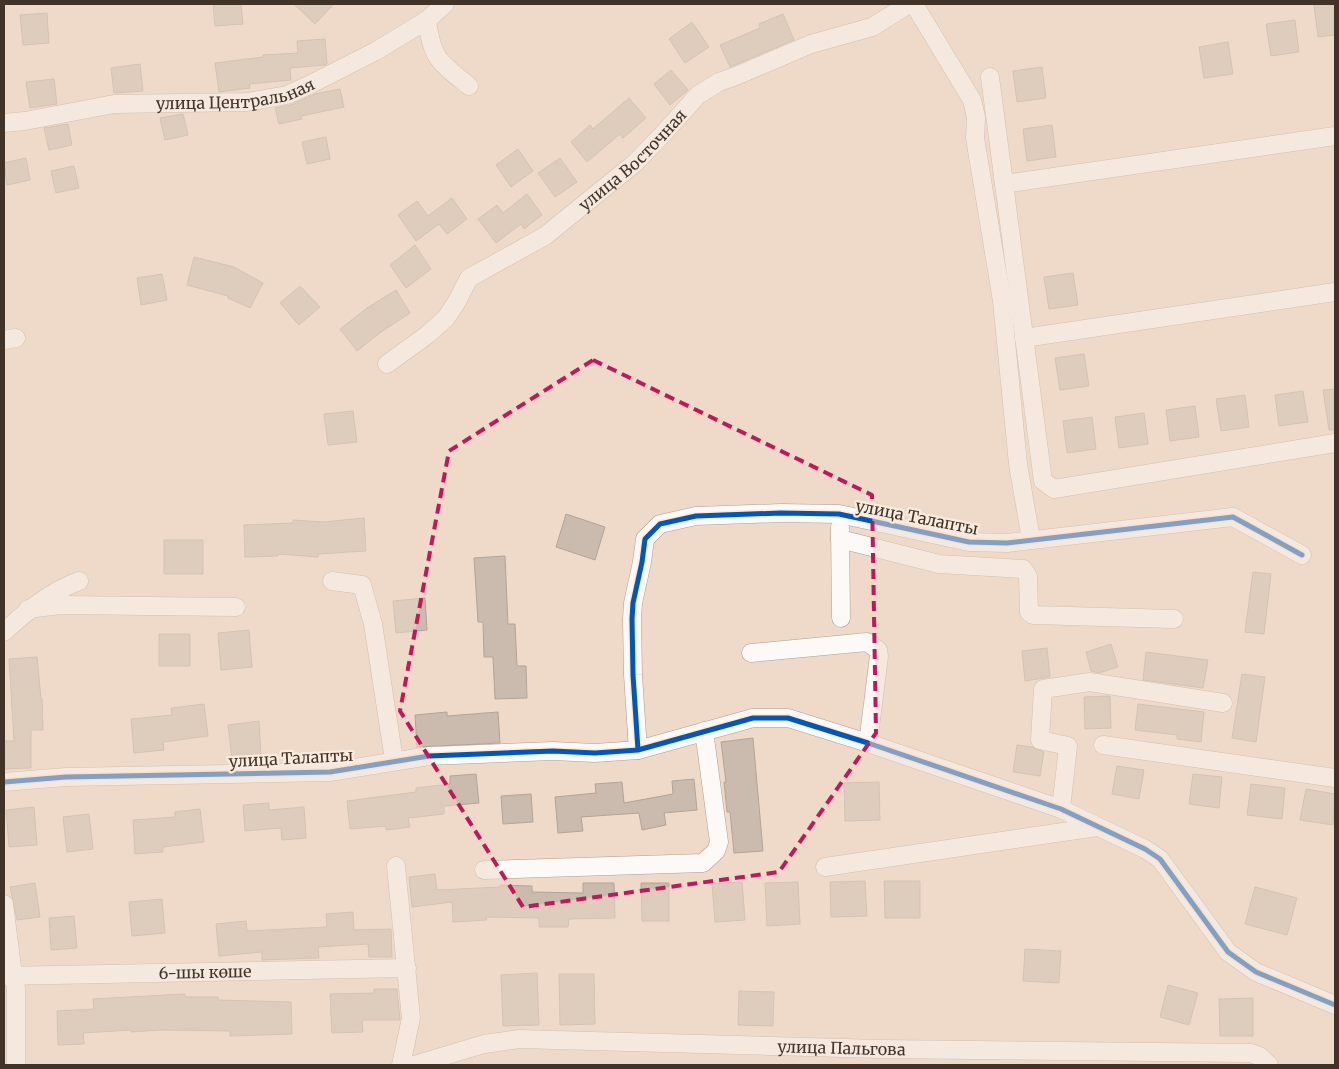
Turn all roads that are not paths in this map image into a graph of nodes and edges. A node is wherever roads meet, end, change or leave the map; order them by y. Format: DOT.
graph roads {
  1 [pos="445,4"];
  2 [pos="909,4"];
  3 [pos="914,4"];
  4 [pos="427,20"];
  5 [pos="990,77"];
  6 [pos="469,86"];
  7 [pos="4,123"];
  8 [pos="1335,136"];
  9 [pos="1004,184"];
  10 [pos="1335,292"];
  11 [pos="1024,338"];
  12 [pos="387,364"];
  13 [pos="1335,443"];
  14 [pos="839,514"];
  15 [pos="840,539"];
  16 [pos="1031,540"];
  17 [pos="1302,556"];
  18 [pos="79,581"];
  19 [pos="332,582"];
  20 [pos="236,607"];
  21 [pos="28,609"];
  22 [pos="841,618"];
  23 [pos="1174,619"];
  24 [pos="4,632"];
  25 [pos="751,653"];
  26 [pos="1223,703"];
  27 [pos="704,731"];
  28 [pos="868,743"];
  29 [pos="1104,745"];
  30 [pos="638,750"];
  31 [pos="394,760"];
  32 [pos="1335,778"];
  33 [pos="4,782"];
  34 [pos="1061,809"];
  35 [pos="1096,827"];
  36 [pos="396,866"];
  37 [pos="825,867"];
  38 [pos="484,870"];
  39 [pos="4,904"];
  40 [pos="407,968"];
  41 [pos="8,975"];
  42 [pos="1335,1005"];
  43 [pos="16,1065"];
  44 [pos="400,1065"];
  45 [pos="414,1065"];
  46 [pos="1269,1065"];
  1 -- 4 [label="street, улица Центральная"];
  2 -- 12 [label="street, улица Восточная"];
  3 -- 16 [label="street"];
  4 -- 6 [label="street"];
  4 -- 7 [label="street, улица Центральная"];
  5 -- 9 [label="street"];
  8 -- 9 [label="street"];
  9 -- 11 [label="street"];
  10 -- 11 [label="street"];
  11 -- 13 [label="street"];
  14 -- 15 [label="street"];
  14 -- 16 [label="street, улица Талапты"];
  14 -- 30 [label="street, улица Талапты"];
  15 -- 22 [label="street"];
  15 -- 23 [label="street"];
  16 -- 17 [label="street, улица Талапты"];
  18 -- 21 [label="street"];
  19 -- 31 [label="street"];
  20 -- 21 [label="street"];
  21 -- 24 [label="street"];
  25 -- 28 [label="street"];
  26 -- 34 [label="street"];
  27 -- 28 [label="street, улица Талапты"];
  27 -- 30 [label="street, улица Талапты"];
  27 -- 38 [label="street"];
  28 -- 34 [label="street, улица Талапты"];
  29 -- 32 [label="street"];
  30 -- 31 [label="street, улица Талапты"];
  31 -- 33 [label="street, улица Талапты"];
  34 -- 35 [label="street, улица Талапты"];
  35 -- 37 [label="street"];
  35 -- 42 [label="street, улица Талапты"];
  36 -- 40 [label="street"];
  39 -- 41 [label="street"];
  40 -- 41 [label="street, 6-шы көше"];
  40 -- 44 [label="street"];
  41 -- 43 [label="street"];
  45 -- 46 [label="street, улица Пальгова"];
}
